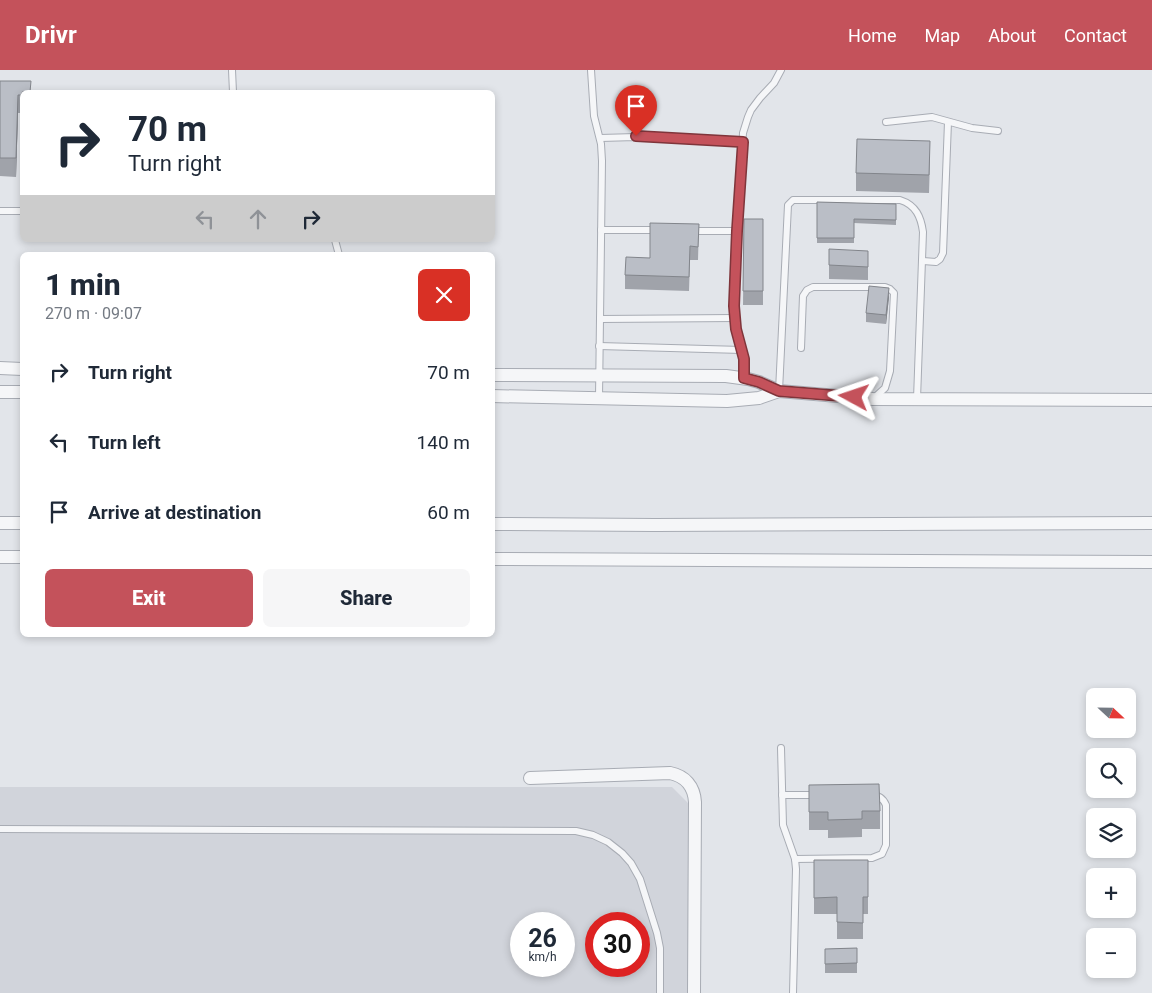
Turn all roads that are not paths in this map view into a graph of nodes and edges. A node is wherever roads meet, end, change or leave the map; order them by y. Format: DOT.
graph roads {
  1 [pos="232,70"];
  2 [pos="591,70"];
  3 [pos="781,70"];
  4 [pos="233,90"];
  5 [pos="886,122"];
  6 [pos="948,122"];
  7 [pos="998,131"];
  8 [pos="600,138"];
  9 [pos="743,142"];
  10 [pos="0,211"];
  11 [pos="20,211"];
  12 [pos="601,230"];
  13 [pos="669,230"];
  14 [pos="678,230"];
  15 [pos="737,231"];
  16 [pos="922,261"];
  17 [pos="735,318"];
  18 [pos="600,319"];
  19 [pos="599,346"];
  20 [pos="801,348"];
  21 [pos="742,350"];
  22 [pos="0,368"];
  23 [pos="20,369"];
  24 [pos="495,374"];
  25 [pos="599,375"];
  26 [pos="744,378"];
  27 [pos="779,391"];
  28 [pos="0,392"];
  29 [pos="20,392"];
  30 [pos="495,396"];
  31 [pos="599,398"];
  32 [pos="873,399"];
  33 [pos="917,399"];
  34 [pos="1152,400"];
  35 [pos="0,522"];
  36 [pos="1152,522"];
  37 [pos="20,523"];
  38 [pos="495,524"];
  39 [pos="0,557"];
  40 [pos="20,557"];
  41 [pos="495,559"];
  42 [pos="1152,562"];
  43 [pos="781,748"];
  44 [pos="530,778"];
  45 [pos="782,795"];
  46 [pos="819,795"];
  47 [pos="865,795"];
  48 [pos="0,829"];
  49 [pos="795,859"];
  50 [pos="660,993"];
  51 [pos="694,993"];
  52 [pos="793,993"];
  1 -- 4 [label="lane"];
  2 -- 8 [label="lane"];
  3 -- 9 [label="lane"];
  5 -- 6 [label="lane"];
  6 -- 7 [label="lane"];
  6 -- 16 [label="lane"];
  8 -- 9 [label="lane"];
  8 -- 12 [label="lane"];
  9 -- 15 [label="lane"];
  10 -- 11 [label="lane"];
  12 -- 13 [label="lane"];
  12 -- 18 [label="lane"];
  14 -- 15 [label="lane"];
  15 -- 17 [label="lane"];
  16 -- 27 [label="lane"];
  16 -- 33 [label="lane"];
  17 -- 18 [label="lane"];
  17 -- 21 [label="lane"];
  18 -- 19 [label="lane"];
  19 -- 21 [label="lane"];
  19 -- 25 [label="lane"];
  20 -- 32 [label="lane"];
  21 -- 26 [label="lane"];
  22 -- 23 [label="street"];
  24 -- 25 [label="street"];
  25 -- 26 [label="street"];
  25 -- 31 [label="lane"];
  26 -- 27 [label="street"];
  27 -- 31 [label="street"];
  27 -- 32 [label="street"];
  28 -- 29 [label="street"];
  30 -- 31 [label="street"];
  32 -- 33 [label="street"];
  33 -- 34 [label="street"];
  35 -- 37 [label="street"];
  36 -- 38 [label="street"];
  39 -- 40 [label="street"];
  41 -- 42 [label="street"];
  43 -- 45 [label="lane"];
  44 -- 51 [label="street"];
  45 -- 46 [label="lane"];
  45 -- 49 [label="lane"];
  47 -- 49 [label="lane"];
  48 -- 50 [label="lane"];
  49 -- 52 [label="lane"];
}
